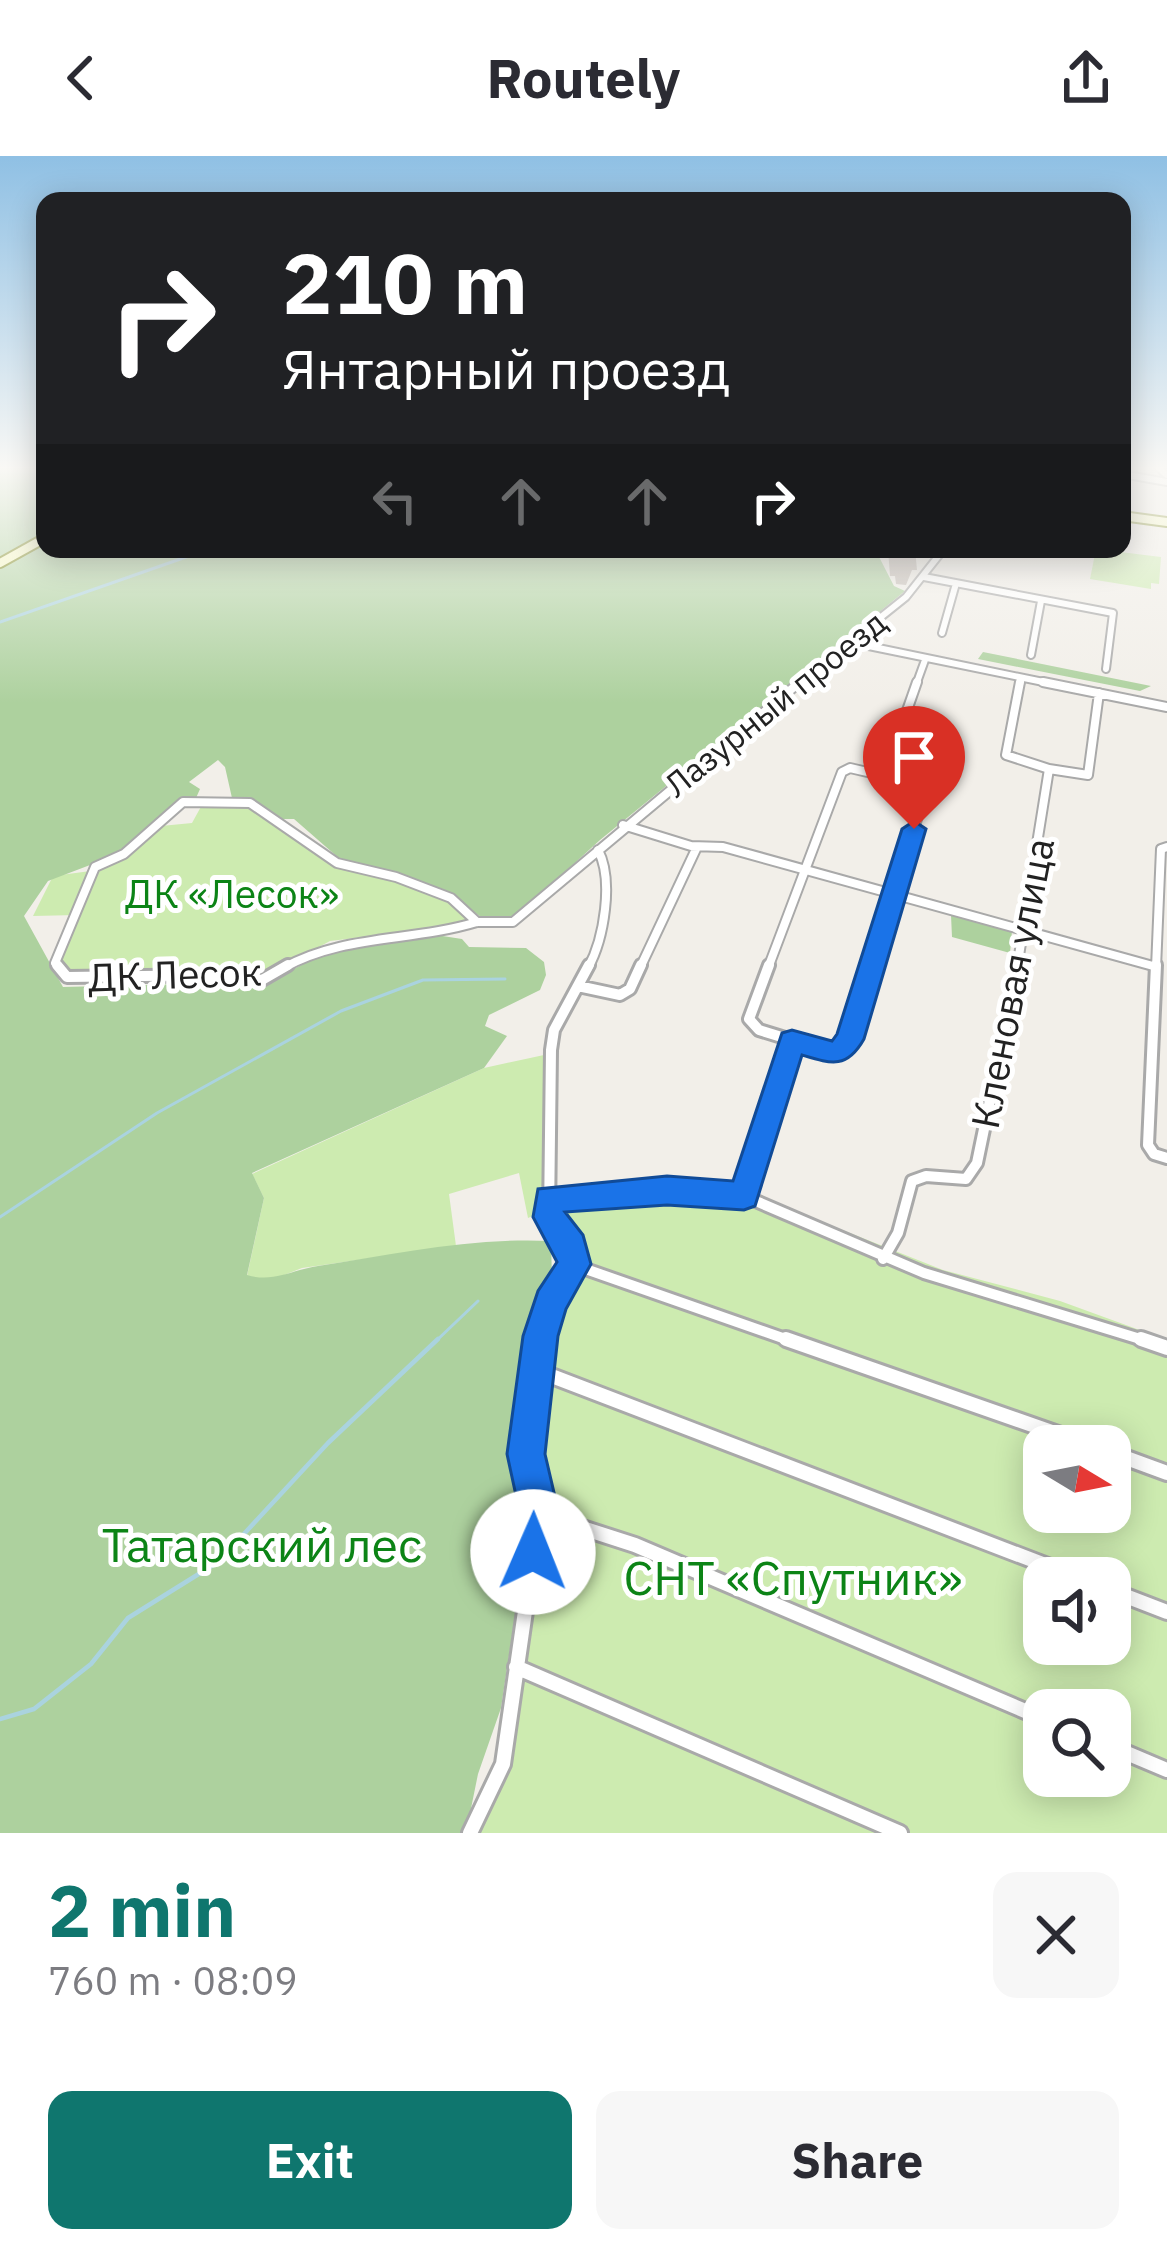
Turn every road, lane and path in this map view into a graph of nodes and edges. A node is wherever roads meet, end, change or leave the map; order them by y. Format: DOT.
graph roads {
  1 [pos="30,546"];
  2 [pos="938,558"];
  3 [pos="0,562"];
  4 [pos="924,577"];
  5 [pos="956,587"];
  6 [pos="1041,601"];
  7 [pos="942,633"];
  8 [pos="854,643"];
  9 [pos="1031,655"];
  10 [pos="925,660"];
  11 [pos="1106,669"];
  12 [pos="1021,678"];
  13 [pos="1099,694"];
  14 [pos="1167,707"];
  15 [pos="1049,769"];
  16 [pos="884,776"];
  17 [pos="623,825"];
  18 [pos="698,847"];
  19 [pos="1167,847"];
  20 [pos="598,850"];
  21 [pos="805,872"];
  22 [pos="892,895"];
  23 [pos="477,922"];
  24 [pos="1022,930"];
  25 [pos="1153,966"];
  26 [pos="578,986"];
  27 [pos="1153,992"];
  28 [pos="1167,996"];
  29 [pos="792,1041"];
  30 [pos="1167,1158"];
  31 [pos="744,1196"];
  32 [pos="549,1199"];
  33 [pos="884,1258"];
  34 [pos="574,1264"];
  35 [pos="1167,1348"];
  36 [pos="536,1370"];
  37 [pos="1032,1425"];
  38 [pos="1131,1460"];
  39 [pos="1167,1473"];
  40 [pos="539,1514"];
  41 [pos="1024,1557"];
  42 [pos="1131,1598"];
  43 [pos="1167,1612"];
  44 [pos="516,1666"];
  45 [pos="1023,1710"];
  46 [pos="1131,1755"];
  47 [pos="1167,1770"];
  48 [pos="474,1831"];
  49 [pos="901,1833"];
  1 -- 3 [label="main road"];
  2 -- 4 [label="street, Лазурный проезд"];
  4 -- 5 [label="street"];
  4 -- 8 [label="street, Лазурный проезд"];
  5 -- 6 [label="street"];
  5 -- 7 [label="street"];
  6 -- 9 [label="street"];
  6 -- 11 [label="street"];
  8 -- 10 [label="street"];
  8 -- 17 [label="street, Лазурный проезд"];
  10 -- 12 [label="street"];
  10 -- 16 [label="street"];
  12 -- 13 [label="street"];
  12 -- 15 [label="street"];
  13 -- 14 [label="street"];
  13 -- 15 [label="street"];
  15 -- 24 [label="street, Кленовая улица"];
  16 -- 21 [label="street"];
  16 -- 22 [label="street"];
  17 -- 18 [label="street"];
  17 -- 20 [label="street, Лазурный проезд"];
  18 -- 21 [label="street"];
  18 -- 26 [label="street"];
  19 -- 25 [label="street"];
  20 -- 23 [label="street, ДК Лесок"];
  20 -- 26 [label="street"];
  21 -- 22 [label="street"];
  21 -- 29 [label="street"];
  22 -- 24 [label="street"];
  22 -- 29 [label="street"];
  23 -- 23 [label="street, ДК Лесок"];
  24 -- 25 [label="street"];
  24 -- 33 [label="street, Кленовая улица"];
  25 -- 27 [label="street"];
  26 -- 32 [label="street"];
  27 -- 28 [label="street"];
  27 -- 30 [label="street"];
  29 -- 31 [label="street"];
  31 -- 32 [label="street"];
  31 -- 33 [label="street"];
  32 -- 34 [label="street"];
  33 -- 35 [label="street"];
  34 -- 36 [label="street"];
  34 -- 37 [label="street"];
  36 -- 40 [label="street"];
  36 -- 41 [label="street"];
  38 -- 39 [label="street"];
  40 -- 44 [label="street"];
  40 -- 45 [label="street"];
  42 -- 43 [label="street"];
  44 -- 48 [label="street"];
  44 -- 49 [label="street"];
  46 -- 47 [label="street"];
}
